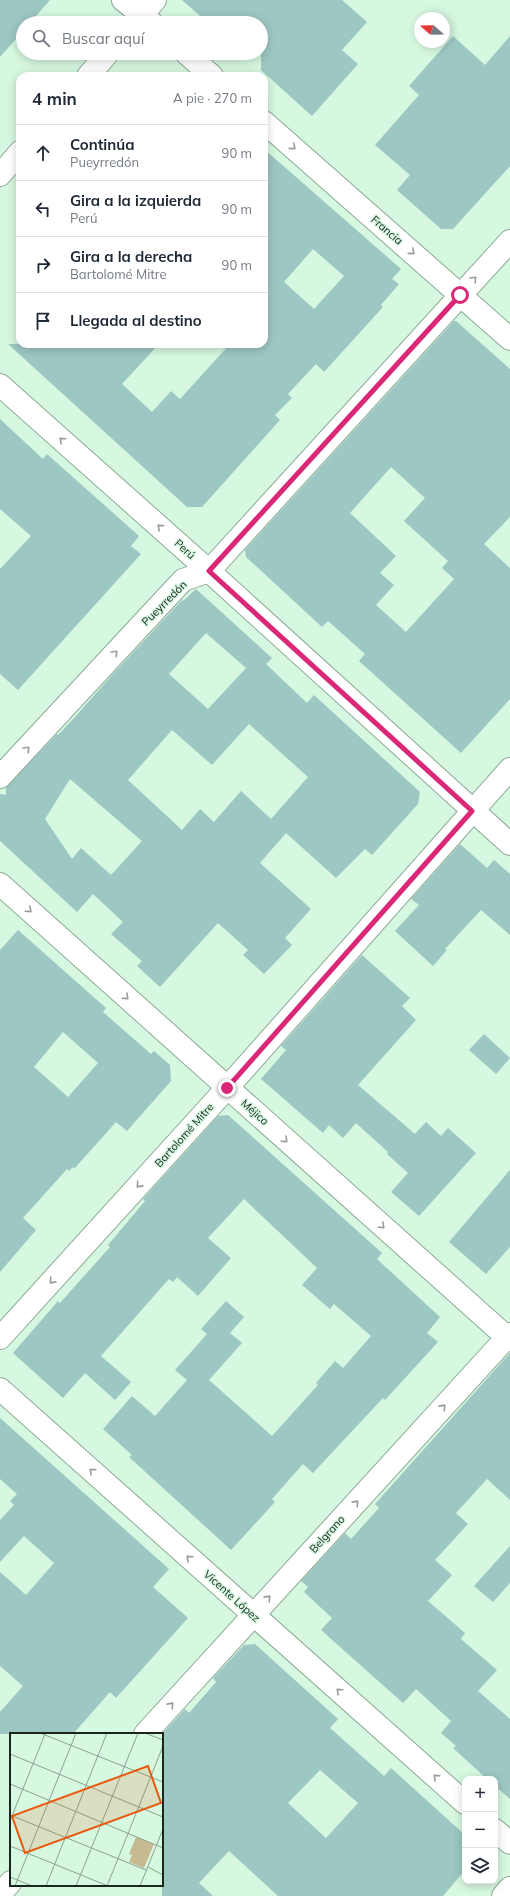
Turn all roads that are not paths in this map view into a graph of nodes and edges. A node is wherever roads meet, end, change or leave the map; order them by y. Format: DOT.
graph roads {
  1 [pos="123,0"];
  2 [pos="146,15"];
  3 [pos="102,60"];
  4 [pos="194,60"];
  5 [pos="91,72"];
  6 [pos="207,72"];
  7 [pos="268,126"];
  8 [pos="16,157"];
  9 [pos="0,175"];
  10 [pos="510,241"];
  11 [pos="460,295"];
  12 [pos="510,339"];
  13 [pos="0,385"];
  14 [pos="209,571"];
  15 [pos="510,769"];
  16 [pos="0,777"];
  17 [pos="472,811"];
  18 [pos="510,844"];
  19 [pos="0,884"];
  20 [pos="227,1088"];
  21 [pos="509,1337"];
  22 [pos="0,1338"];
  23 [pos="0,1389"];
  24 [pos="253,1615"];
  25 [pos="146,1733"];
  26 [pos="462,1800"];
  27 [pos="498,1833"];
  28 [pos="510,1843"];
  29 [pos="510,1888"];
  30 [pos="503,1896"];
  1 -- 2 [label="street"];
  3 -- 5 [label="street"];
  4 -- 6 [label="street"];
  7 -- 11 [label="street, Francia, one-way"];
  8 -- 9 [label="street"];
  11 -- 10 [label="street, Pueyrredón, one-way"];
  11 -- 12 [label="street, Francia"];
  11 -- 14 [label="street, Pueyrredón"];
  14 -- 13 [label="street, Perú, one-way"];
  16 -- 14 [label="street, Pueyrredón, one-way"];
  14 -- 17 [label="street, Perú"];
  15 -- 17 [label="street, Bartolomé Mitre"];
  17 -- 18 [label="street, Perú"];
  17 -- 20 [label="street, Bartolomé Mitre"];
  19 -- 20 [label="street, Méjico, one-way"];
  20 -- 21 [label="street, Méjico, one-way"];
  20 -- 22 [label="street, Bartolomé Mitre, one-way"];
  24 -- 21 [label="street, Belgrano, one-way"];
  24 -- 23 [label="street, Vicente López, one-way"];
  25 -- 24 [label="street, Belgrano, one-way"];
  26 -- 24 [label="street, Vicente López, one-way"];
  27 -- 28 [label="street"];
  29 -- 30 [label="street"];
}
